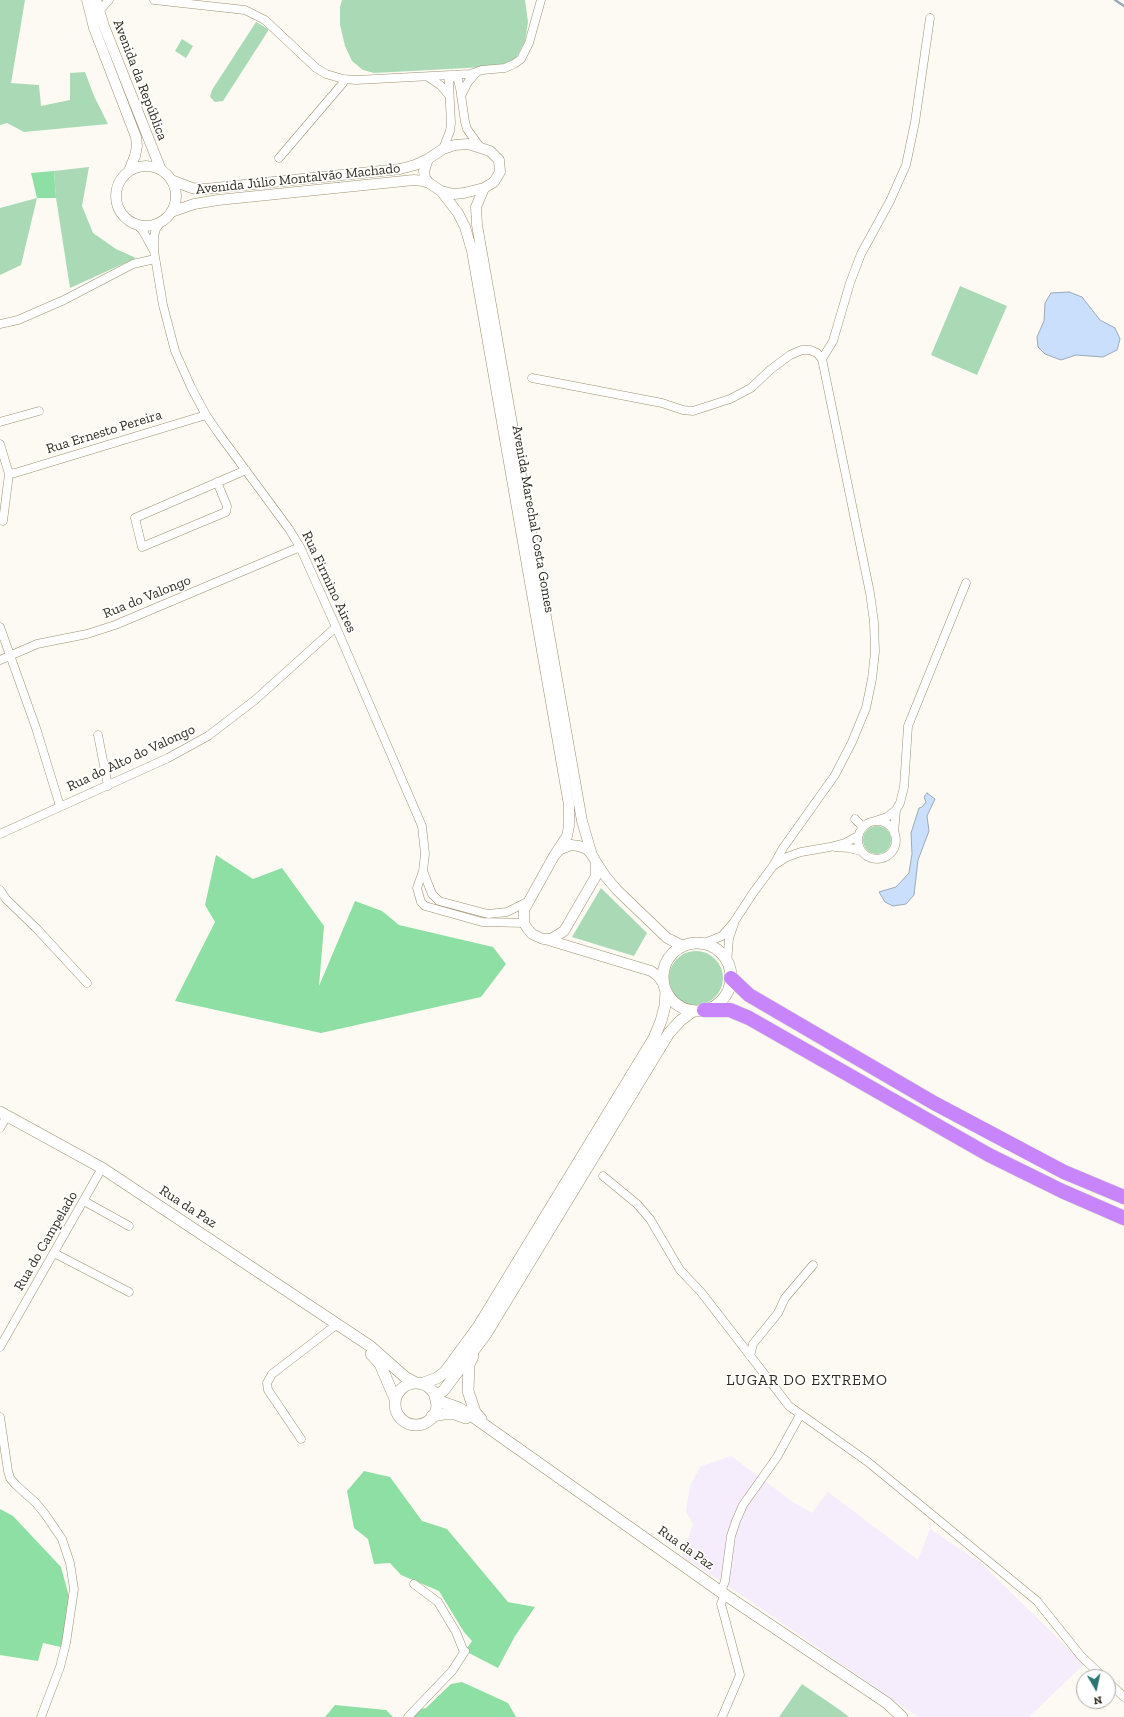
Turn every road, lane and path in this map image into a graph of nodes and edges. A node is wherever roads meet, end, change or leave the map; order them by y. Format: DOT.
graph roads {
  1 [pos="87,0"];
  2 [pos="96,0"];
  3 [pos="109,0"];
  4 [pos="154,0"];
  5 [pos="541,0"];
  6 [pos="99,11"];
  7 [pos="930,18"];
  8 [pos="476,73"];
  9 [pos="454,75"];
  10 [pos="427,76"];
  11 [pos="343,79"];
  12 [pos="462,94"];
  13 [pos="449,95"];
  14 [pos="480,147"];
  15 [pos="443,149"];
  16 [pos="280,158"];
  17 [pos="428,159"];
  18 [pos="161,170"];
  19 [pos="129,171"];
  20 [pos="171,180"];
  21 [pos="430,183"];
  22 [pos="484,188"];
  23 [pos="442,191"];
  24 [pos="171,212"];
  25 [pos="162,221"];
  26 [pos="135,223"];
  27 [pos="154,255"];
  28 [pos="0,324"];
  29 [pos="822,359"];
  30 [pos="532,378"];
  31 [pos="39,411"];
  32 [pos="206,415"];
  33 [pos="0,422"];
  34 [pos="0,444"];
  35 [pos="246,470"];
  36 [pos="9,474"];
  37 [pos="217,482"];
  38 [pos="3,521"];
  39 [pos="300,547"];
  40 [pos="966,583"];
  41 [pos="0,627"];
  42 [pos="336,627"];
  43 [pos="10,655"];
  44 [pos="0,660"];
  45 [pos="98,735"];
  46 [pos="108,786"];
  47 [pos="60,806"];
  48 [pos="896,810"];
  49 [pos="855,819"];
  50 [pos="875,821"];
  51 [pos="863,827"];
  52 [pos="894,833"];
  53 [pos="0,834"];
  54 [pos="858,836"];
  55 [pos="830,847"];
  56 [pos="861,851"];
  57 [pos="554,856"];
  58 [pos="594,859"];
  59 [pos="773,866"];
  60 [pos="423,871"];
  61 [pos="0,890"];
  62 [pos="527,902"];
  63 [pos="734,922"];
  64 [pos="524,923"];
  65 [pos="543,939"];
  66 [pos="702,944"];
  67 [pos="683,946"];
  68 [pos="728,963"];
  69 [pos="731,978"];
  70 [pos="87,983"];
  71 [pos="664,987"];
  72 [pos="699,1011"];
  73 [pos="4,1114"];
  74 [pos="0,1128"];
  75 [pos="102,1168"];
  76 [pos="603,1176"];
  77 [pos="1124,1197"];
  78 [pos="84,1201"];
  79 [pos="1124,1218"];
  80 [pos="129,1226"];
  81 [pos="54,1254"];
  82 [pos="813,1265"];
  83 [pos="129,1292"];
  84 [pos="336,1325"];
  85 [pos="354,1337"];
  86 [pos="478,1346"];
  87 [pos="0,1347"];
  88 [pos="750,1356"];
  89 [pos="418,1383"];
  90 [pos="395,1399"];
  91 [pos="436,1399"];
  92 [pos="800,1415"];
  93 [pos="432,1416"];
  94 [pos="0,1417"];
  95 [pos="486,1426"];
  96 [pos="301,1439"];
  97 [pos="414,1584"];
  98 [pos="723,1592"];
  99 [pos="1095,1669"];
  100 [pos="1116,1690"];
  101 [pos="870,1692"];
  102 [pos="1124,1697"];
  103 [pos="41,1717"];
  104 [pos="408,1717"];
  105 [pos="722,1717"];
  106 [pos="894,1717"];
  107 [pos="902,1717"];
  1 -- 19 [label="street, Avenida da República"];
  2 -- 6 [label="street, Avenida da República"];
  3 -- 6 [label="street"];
  4 -- 11 [label="street"];
  5 -- 8 [label="street"];
  6 -- 18 [label="street, Avenida da República"];
  7 -- 29 [label="street"];
  8 -- 9 [label="street"];
  8 -- 12 [label="street"];
  9 -- 10 [label="street"];
  9 -- 12 [label="street"];
  9 -- 13 [label="street"];
  10 -- 11 [label="street"];
  10 -- 13 [label="street"];
  11 -- 16 [label="street"];
  12 -- 14 [label="street"];
  13 -- 15 [label="street"];
  14 -- 15 [label="street"];
  14 -- 22 [label="street"];
  15 -- 17 [label="street"];
  17 -- 20 [label="street, Avenida Júlio Montalvão Machado"];
  17 -- 21 [label="street"];
  18 -- 19 [label="street"];
  18 -- 20 [label="street"];
  19 -- 26 [label="street"];
  20 -- 24 [label="street"];
  21 -- 23 [label="street"];
  21 -- 24 [label="street, Avenida Júlio Montalvão Machado"];
  22 -- 23 [label="street"];
  22 -- 58 [label="street, Avenida Marechal Costa Gomes"];
  23 -- 57 [label="street, Avenida Marechal Costa Gomes"];
  24 -- 25 [label="street"];
  25 -- 26 [label="street"];
  25 -- 27 [label="street"];
  26 -- 27 [label="street"];
  27 -- 28 [label="street"];
  27 -- 32 [label="street, Rua Firmino Aires"];
  29 -- 30 [label="street"];
  29 -- 59 [label="street"];
  31 -- 33 [label="street"];
  32 -- 35 [label="street, Rua Firmino Aires"];
  32 -- 36 [label="street, Rua Ernesto Pereira"];
  34 -- 36 [label="street"];
  35 -- 37 [label="street"];
  35 -- 39 [label="street, Rua Firmino Aires"];
  36 -- 38 [label="street"];
  37 -- 37 [label="street"];
  39 -- 42 [label="street, Rua Firmino Aires"];
  39 -- 43 [label="street, Rua do Valongo"];
  40 -- 48 [label="street"];
  41 -- 43 [label="street"];
  42 -- 46 [label="street, Rua do Alto do Valongo"];
  42 -- 60 [label="street, Rua Firmino Aires"];
  43 -- 44 [label="street, Rua do Valongo"];
  43 -- 47 [label="street"];
  45 -- 46 [label="street"];
  46 -- 47 [label="street, Rua do Alto do Valongo"];
  47 -- 53 [label="street, Rua do Alto do Valongo"];
  48 -- 50 [label="street"];
  48 -- 52 [label="street"];
  49 -- 51 [label="street"];
  50 -- 51 [label="street"];
  50 -- 52 [label="street"];
  51 -- 54 [label="street"];
  52 -- 56 [label="street"];
  54 -- 55 [label="street"];
  54 -- 56 [label="street"];
  55 -- 56 [label="street"];
  55 -- 59 [label="street"];
  57 -- 58 [label="street"];
  57 -- 62 [label="street, Avenida Marechal Costa Gomes"];
  58 -- 65 [label="street"];
  58 -- 67 [label="street"];
  59 -- 63 [label="street"];
  60 -- 62 [label="street"];
  60 -- 64 [label="street"];
  61 -- 70 [label="street"];
  62 -- 64 [label="street"];
  63 -- 66 [label="street"];
  63 -- 68 [label="street"];
  64 -- 65 [label="street"];
  65 -- 71 [label="street"];
  66 -- 67 [label="main road"];
  66 -- 68 [label="main road"];
  67 -- 71 [label="main road"];
  68 -- 69 [label="main road"];
  69 -- 72 [label="main road"];
  69 -- 77 [label="highway"];
  71 -- 72 [label="main road"];
  71 -- 89 [label="main road"];
  72 -- 79 [label="highway"];
  72 -- 86 [label="main road"];
  73 -- 74 [label="street"];
  73 -- 75 [label="main road, Rua da Paz"];
  75 -- 78 [label="street, Rua do Campelado"];
  75 -- 84 [label="main road, Rua da Paz"];
  76 -- 88 [label="street"];
  78 -- 80 [label="street"];
  78 -- 81 [label="street, Rua do Campelado"];
  81 -- 83 [label="street"];
  81 -- 87 [label="street, Rua do Campelado"];
  82 -- 88 [label="street"];
  84 -- 85 [label="main road, Rua da Paz"];
  84 -- 96 [label="street"];
  85 -- 89 [label="main road"];
  85 -- 90 [label="main road"];
  86 -- 91 [label="main road"];
  86 -- 95 [label="main road"];
  88 -- 92 [label="street"];
  89 -- 90 [label="main road"];
  89 -- 91 [label="main road"];
  90 -- 93 [label="main road"];
  91 -- 93 [label="main road"];
  91 -- 95 [label="main road"];
  92 -- 98 [label="street"];
  92 -- 99 [label="street"];
  93 -- 95 [label="main road"];
  94 -- 103 [label="street"];
  95 -- 98 [label="main road, Rua da Paz"];
  97 -- 104 [label="street"];
  98 -- 101 [label="main road, Rua da Paz"];
  98 -- 105 [label="street"];
  100 -- 102 [label="street"];
  101 -- 106 [label="main road"];
  101 -- 107 [label="main road"];
}
